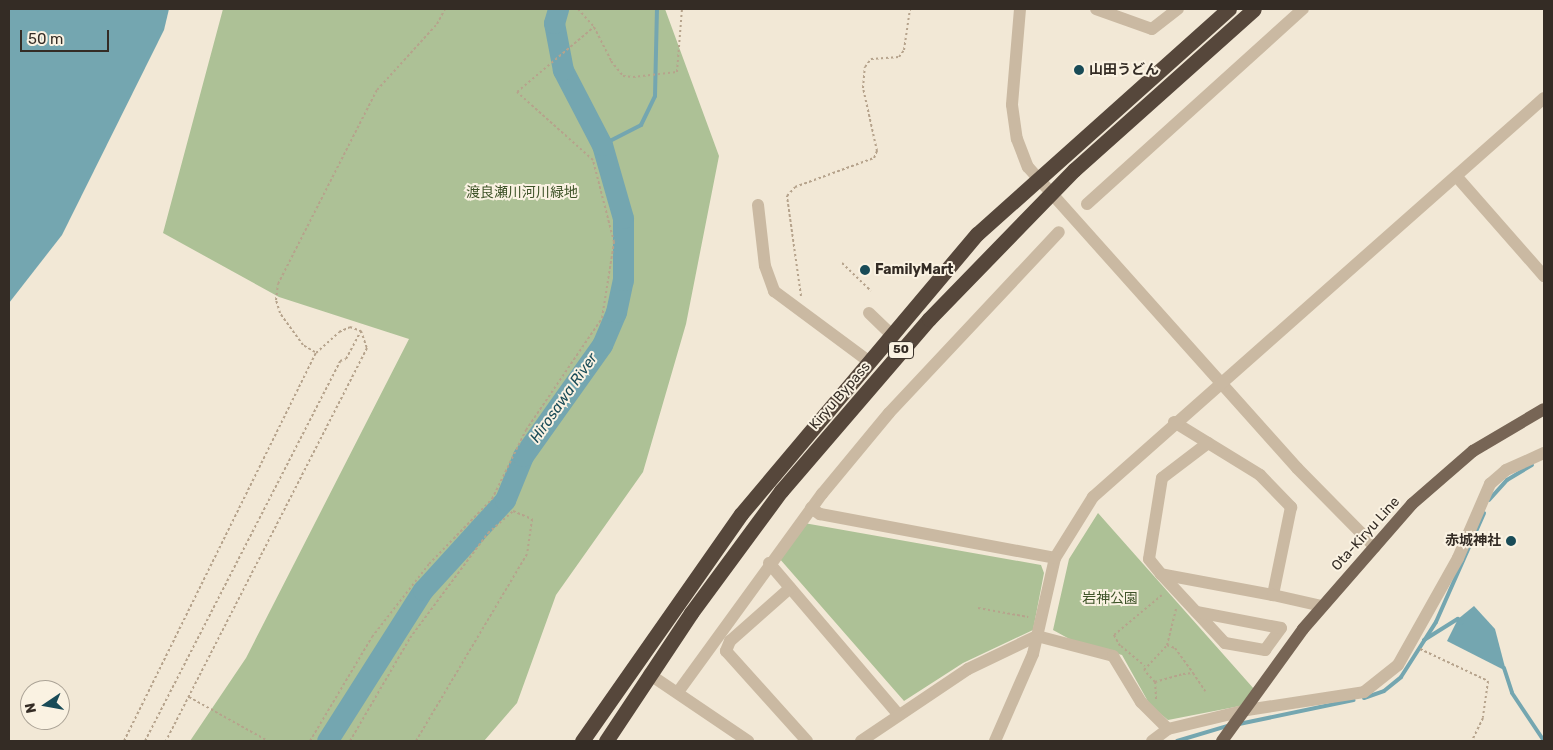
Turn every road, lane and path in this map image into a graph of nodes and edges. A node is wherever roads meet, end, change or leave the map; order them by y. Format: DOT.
graph roads {
  1 [pos="445,9"];
  2 [pos="578,9"];
  3 [pos="682,9"];
  4 [pos="910,9"];
  5 [pos="1020,9"];
  6 [pos="1096,9"];
  7 [pos="1178,9"];
  8 [pos="1229,9"];
  9 [pos="1254,9"];
  10 [pos="1303,9"];
  11 [pos="594,27"];
  12 [pos="1544,98"];
  13 [pos="1457,177"];
  14 [pos="1042,178"];
  15 [pos="1052,192"];
  16 [pos="1087,204"];
  17 [pos="758,205"];
  18 [pos="1059,232"];
  19 [pos="842,263"];
  20 [pos="1544,276"];
  21 [pos="871,291"];
  22 [pos="798,310"];
  23 [pos="869,313"];
  24 [pos="360,331"];
  25 [pos="890,333"];
  26 [pos="316,353"];
  27 [pos="867,360"];
  28 [pos="1219,382"];
  29 [pos="1544,409"];
  30 [pos="1174,422"];
  31 [pos="1208,444"];
  32 [pos="1544,453"];
  33 [pos="812,508"];
  34 [pos="1374,547"];
  35 [pos="1056,558"];
  36 [pos="769,563"];
  37 [pos="1161,574"];
  38 [pos="790,588"];
  39 [pos="1273,595"];
  40 [pos="1166,599"];
  41 [pos="1172,604"];
  42 [pos="1322,606"];
  43 [pos="978,608"];
  44 [pos="1196,612"];
  45 [pos="1040,619"];
  46 [pos="1037,636"];
  47 [pos="1167,645"];
  48 [pos="1117,650"];
  49 [pos="1427,652"];
  50 [pos="1145,666"];
  51 [pos="1193,673"];
  52 [pos="649,674"];
  53 [pos="1156,682"];
  54 [pos="1205,691"];
  55 [pos="678,692"];
  56 [pos="189,696"];
  57 [pos="1156,702"];
  58 [pos="1245,713"];
  59 [pos="899,716"];
  60 [pos="1168,729"];
  61 [pos="124,741"];
  62 [pos="144,741"];
  63 [pos="166,741"];
  64 [pos="268,741"];
  65 [pos="310,741"];
  66 [pos="350,741"];
  67 [pos="416,741"];
  68 [pos="582,741"];
  69 [pos="606,741"];
  70 [pos="748,741"];
  71 [pos="807,741"];
  72 [pos="862,741"];
  73 [pos="995,741"];
  74 [pos="1152,741"];
  75 [pos="1222,741"];
  76 [pos="1472,741"];
  1 -- 26 [label="path"];
  2 -- 11 [label="path"];
  3 -- 11 [label="path"];
  4 -- 22 [label="path"];
  5 -- 14 [label="street"];
  6 -- 7 [label="street"];
  8 -- 14 [label="highway, Kiryu Bypass / 50"];
  9 -- 15 [label="highway, Kiryu Bypass / 50"];
  10 -- 16 [label="street"];
  11 -- 65 [label="path"];
  12 -- 13 [label="street"];
  13 -- 20 [label="street"];
  13 -- 28 [label="street"];
  14 -- 15 [label="street"];
  14 -- 25 [label="highway, Kiryu Bypass / 50"];
  15 -- 28 [label="street"];
  15 -- 52 [label="highway, Kiryu Bypass / 50"];
  17 -- 22 [label="street"];
  18 -- 33 [label="street"];
  19 -- 21 [label="path"];
  22 -- 27 [label="street"];
  23 -- 25 [label="street"];
  24 -- 26 [label="path"];
  24 -- 56 [label="path"];
  24 -- 62 [label="path"];
  25 -- 27 [label="highway, Kiryu Bypass / 50"];
  26 -- 61 [label="path"];
  27 -- 68 [label="highway, Kiryu Bypass / 50"];
  28 -- 30 [label="street"];
  28 -- 34 [label="street"];
  29 -- 34 [label="main road, Ota-Kiryu Line"];
  30 -- 31 [label="street"];
  30 -- 35 [label="street"];
  31 -- 37 [label="street"];
  31 -- 39 [label="street"];
  32 -- 58 [label="street"];
  33 -- 35 [label="street"];
  33 -- 36 [label="street"];
  34 -- 42 [label="main road, Ota-Kiryu Line"];
  35 -- 45 [label="street"];
  36 -- 38 [label="street"];
  36 -- 55 [label="street"];
  37 -- 39 [label="street"];
  37 -- 44 [label="street"];
  38 -- 59 [label="street"];
  38 -- 71 [label="street"];
  39 -- 42 [label="street"];
  40 -- 48 [label="path"];
  41 -- 47 [label="path"];
  42 -- 58 [label="main road, Ota-Kiryu Line"];
  43 -- 45 [label="path"];
  44 -- 44 [label="street"];
  45 -- 46 [label="street"];
  46 -- 48 [label="street"];
  46 -- 59 [label="street"];
  46 -- 73 [label="street"];
  47 -- 50 [label="path"];
  47 -- 51 [label="path"];
  48 -- 50 [label="path"];
  48 -- 60 [label="street"];
  49 -- 76 [label="path"];
  50 -- 53 [label="path"];
  51 -- 53 [label="path"];
  51 -- 54 [label="path"];
  52 -- 55 [label="street"];
  52 -- 69 [label="highway, Kiryu Bypass / 50"];
  53 -- 57 [label="path"];
  55 -- 70 [label="street"];
  56 -- 63 [label="path"];
  56 -- 64 [label="path"];
  58 -- 60 [label="street"];
  58 -- 75 [label="main road, Ota-Kiryu Line"];
  59 -- 72 [label="street"];
  60 -- 74 [label="street"];
  66 -- 67 [label="path"];
}
